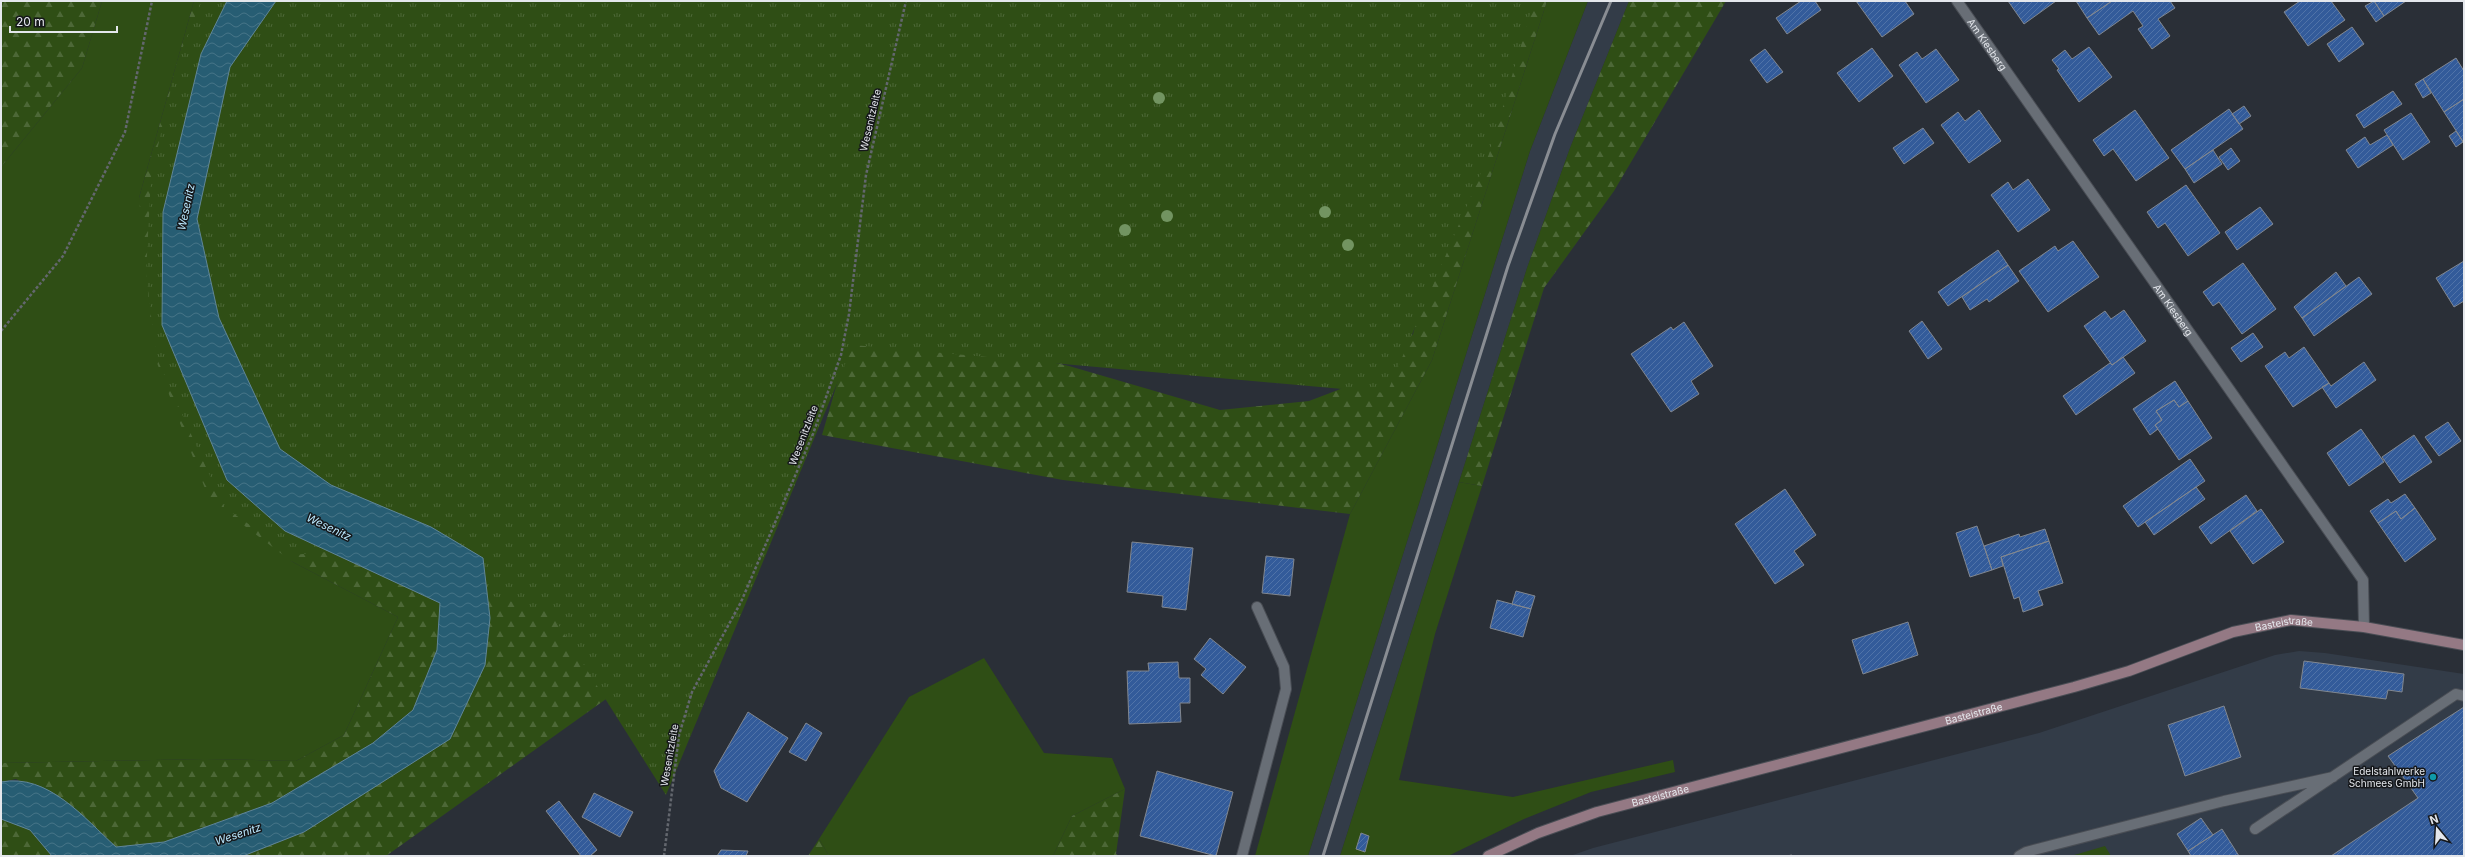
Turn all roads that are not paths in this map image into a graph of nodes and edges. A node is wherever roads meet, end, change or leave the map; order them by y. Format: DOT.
graph roads {
  1 [pos="1957,1"];
  2 [pos="1257,607"];
  3 [pos="2364,627"];
  4 [pos="2464,645"];
  5 [pos="2464,696"];
  6 [pos="2333,777"];
  7 [pos="2255,829"];
  8 [pos="1242,856"];
  9 [pos="1488,856"];
  10 [pos="2019,856"];
  1 -- 3 [label="street, Am Kiesberg"];
  2 -- 8 [label="street"];
  3 -- 4 [label="main road, Basteistraße"];
  3 -- 9 [label="main road, Basteistraße"];
  5 -- 6 [label="street"];
  6 -- 7 [label="street"];
  6 -- 10 [label="street"];
}
